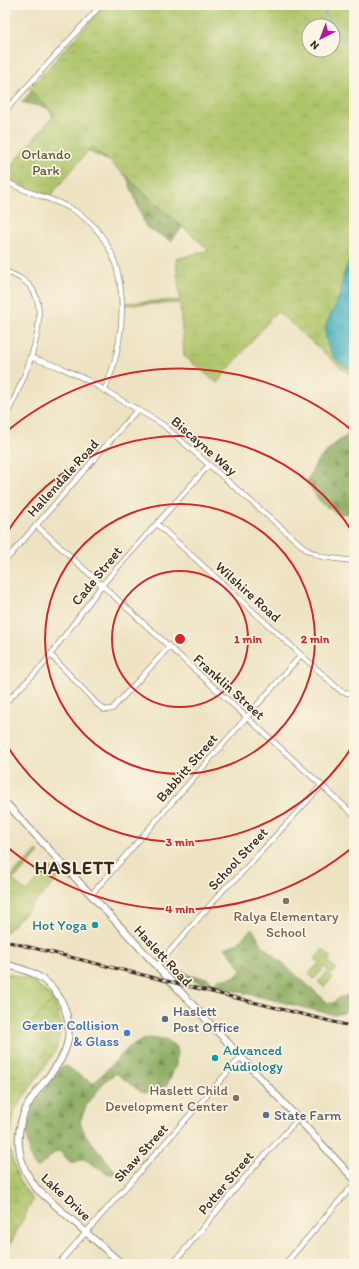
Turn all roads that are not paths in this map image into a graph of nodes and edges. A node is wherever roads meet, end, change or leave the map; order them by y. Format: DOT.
graph roads {
  1 [pos="101,5"];
  2 [pos="5,111"];
  3 [pos="5,181"];
  4 [pos="5,271"];
  5 [pos="30,357"];
  6 [pos="105,389"];
  7 [pos="137,410"];
  8 [pos="5,418"];
  9 [pos="209,464"];
  10 [pos="157,524"];
  11 [pos="36,525"];
  12 [pos="354,560"];
  13 [pos="5,561"];
  14 [pos="102,585"];
  15 [pos="169,647"];
  16 [pos="51,655"];
  17 [pos="301,655"];
  18 [pos="354,690"];
  19 [pos="5,703"];
  20 [pos="246,718"];
  21 [pos="321,786"];
  22 [pos="5,802"];
  23 [pos="354,815"];
  24 [pos="91,895"];
  25 [pos="5,964"];
  26 [pos="156,967"];
  27 [pos="241,1057"];
  28 [pos="298,1118"];
  29 [pos="354,1179"];
  30 [pos="354,1184"];
  31 [pos="86,1232"];
  32 [pos="58,1264"];
  33 [pos="122,1264"];
  34 [pos="173,1264"];
  35 [pos="285,1264"];
  1 -- 2 [label="street"];
  3 -- 6 [label="street"];
  4 -- 5 [label="street"];
  5 -- 6 [label="street, Biscayne Way"];
  5 -- 8 [label="street"];
  6 -- 7 [label="street, Biscayne Way"];
  7 -- 9 [label="street, Biscayne Way"];
  7 -- 11 [label="street, Hallendale Road"];
  9 -- 10 [label="street, Cade Street"];
  9 -- 12 [label="street, Biscayne Way"];
  10 -- 14 [label="street, Cade Street"];
  10 -- 17 [label="street, Wilshire Road"];
  11 -- 13 [label="street, Hallendale Road"];
  11 -- 14 [label="street, Franklin Street"];
  14 -- 15 [label="street, Franklin Street"];
  14 -- 16 [label="street, Cade Street"];
  15 -- 16 [label="street"];
  15 -- 20 [label="street, Franklin Street"];
  16 -- 19 [label="street, Cade Street"];
  17 -- 18 [label="street, Wilshire Road"];
  17 -- 20 [label="street, Babbitt Street"];
  20 -- 21 [label="street, Franklin Street"];
  20 -- 24 [label="street, Babbitt Street"];
  21 -- 23 [label="street, Franklin Street"];
  21 -- 26 [label="street, School Street"];
  22 -- 24 [label="street, Haslett Road"];
  24 -- 26 [label="street, Haslett Road"];
  25 -- 31 [label="street, Lake Drive"];
  26 -- 27 [label="street, Haslett Road"];
  27 -- 28 [label="street, Haslett Road"];
  27 -- 31 [label="street, Shaw Street"];
  28 -- 29 [label="street, Haslett Road"];
  28 -- 34 [label="street, Potter Street"];
  30 -- 35 [label="street"];
  31 -- 32 [label="street, Shaw Street"];
  31 -- 33 [label="street, Lake Drive"];
}
